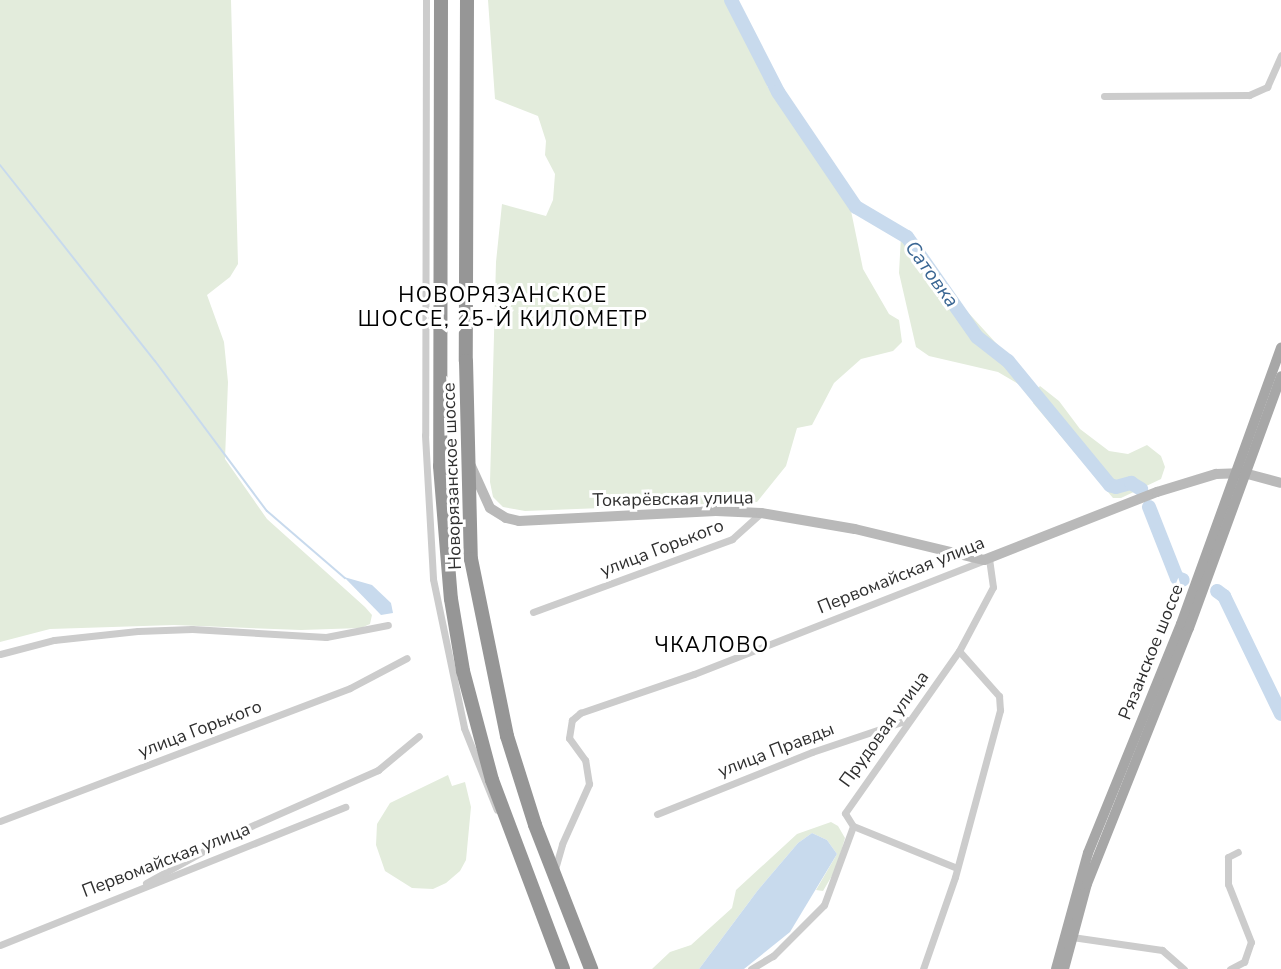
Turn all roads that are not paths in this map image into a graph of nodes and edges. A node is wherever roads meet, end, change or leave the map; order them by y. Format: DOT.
graph roads {
  1 [pos="426,0"];
  2 [pos="441,0"];
  3 [pos="468,0"];
  4 [pos="1281,56"];
  5 [pos="1104,96"];
  6 [pos="1281,348"];
  7 [pos="1281,376"];
  8 [pos="467,456"];
  9 [pos="1240,472"];
  10 [pos="1281,483"];
  11 [pos="761,513"];
  12 [pos="986,559"];
  13 [pos="533,612"];
  14 [pos="388,625"];
  15 [pos="959,651"];
  16 [pos="0,654"];
  17 [pos="407,658"];
  18 [pos="907,720"];
  19 [pos="419,736"];
  20 [pos="345,807"];
  21 [pos="657,814"];
  22 [pos="0,821"];
  23 [pos="853,826"];
  24 [pos="509,834"];
  25 [pos="1238,852"];
  26 [pos="957,868"];
  27 [pos="554,874"];
  28 [pos="127,894"];
  29 [pos="1072,937"];
  30 [pos="0,945"];
  31 [pos="562,969"];
  32 [pos="591,969"];
  33 [pos="751,969"];
  34 [pos="922,969"];
  35 [pos="1056,969"];
  36 [pos="1064,969"];
  37 [pos="1184,969"];
  38 [pos="1230,969"];
  1 -- 24 [label="street"];
  2 -- 24 [label="highway, Новорязанское шоссе"];
  3 -- 8 [label="highway, Новорязанское шоссе"];
  4 -- 5 [label="street"];
  6 -- 9 [label="main road, Рязанское шоссе"];
  7 -- 9 [label="main road, Рязанское шоссе"];
  8 -- 11 [label="main road, Токарёвская улица"];
  8 -- 27 [label="highway, Новорязанское шоссе"];
  9 -- 10 [label="main road"];
  9 -- 12 [label="main road, Первомайская улица"];
  9 -- 29 [label="main road, Рязанское шоссе"];
  9 -- 35 [label="main road, Рязанское шоссе"];
  11 -- 12 [label="main road, Токарёвская улица"];
  11 -- 13 [label="street, улица Горького"];
  12 -- 15 [label="street, Прудовая улица"];
  12 -- 27 [label="street, Первомайская улица"];
  14 -- 16 [label="street"];
  15 -- 18 [label="street, Прудовая улица"];
  15 -- 26 [label="street"];
  17 -- 22 [label="street, улица Горького"];
  18 -- 21 [label="street, улица Правды"];
  18 -- 23 [label="street, Прудовая улица"];
  19 -- 28 [label="street"];
  20 -- 28 [label="street, Первомайская улица"];
  23 -- 26 [label="street"];
  23 -- 33 [label="street, Прудовая улица"];
  24 -- 31 [label="highway, Новорязанское шоссе"];
  25 -- 38 [label="street"];
  26 -- 34 [label="street"];
  27 -- 32 [label="highway, Новорязанское шоссе"];
  28 -- 30 [label="street, Первомайская улица"];
  29 -- 36 [label="main road, Рязанское шоссе"];
  29 -- 37 [label="street"];
}
